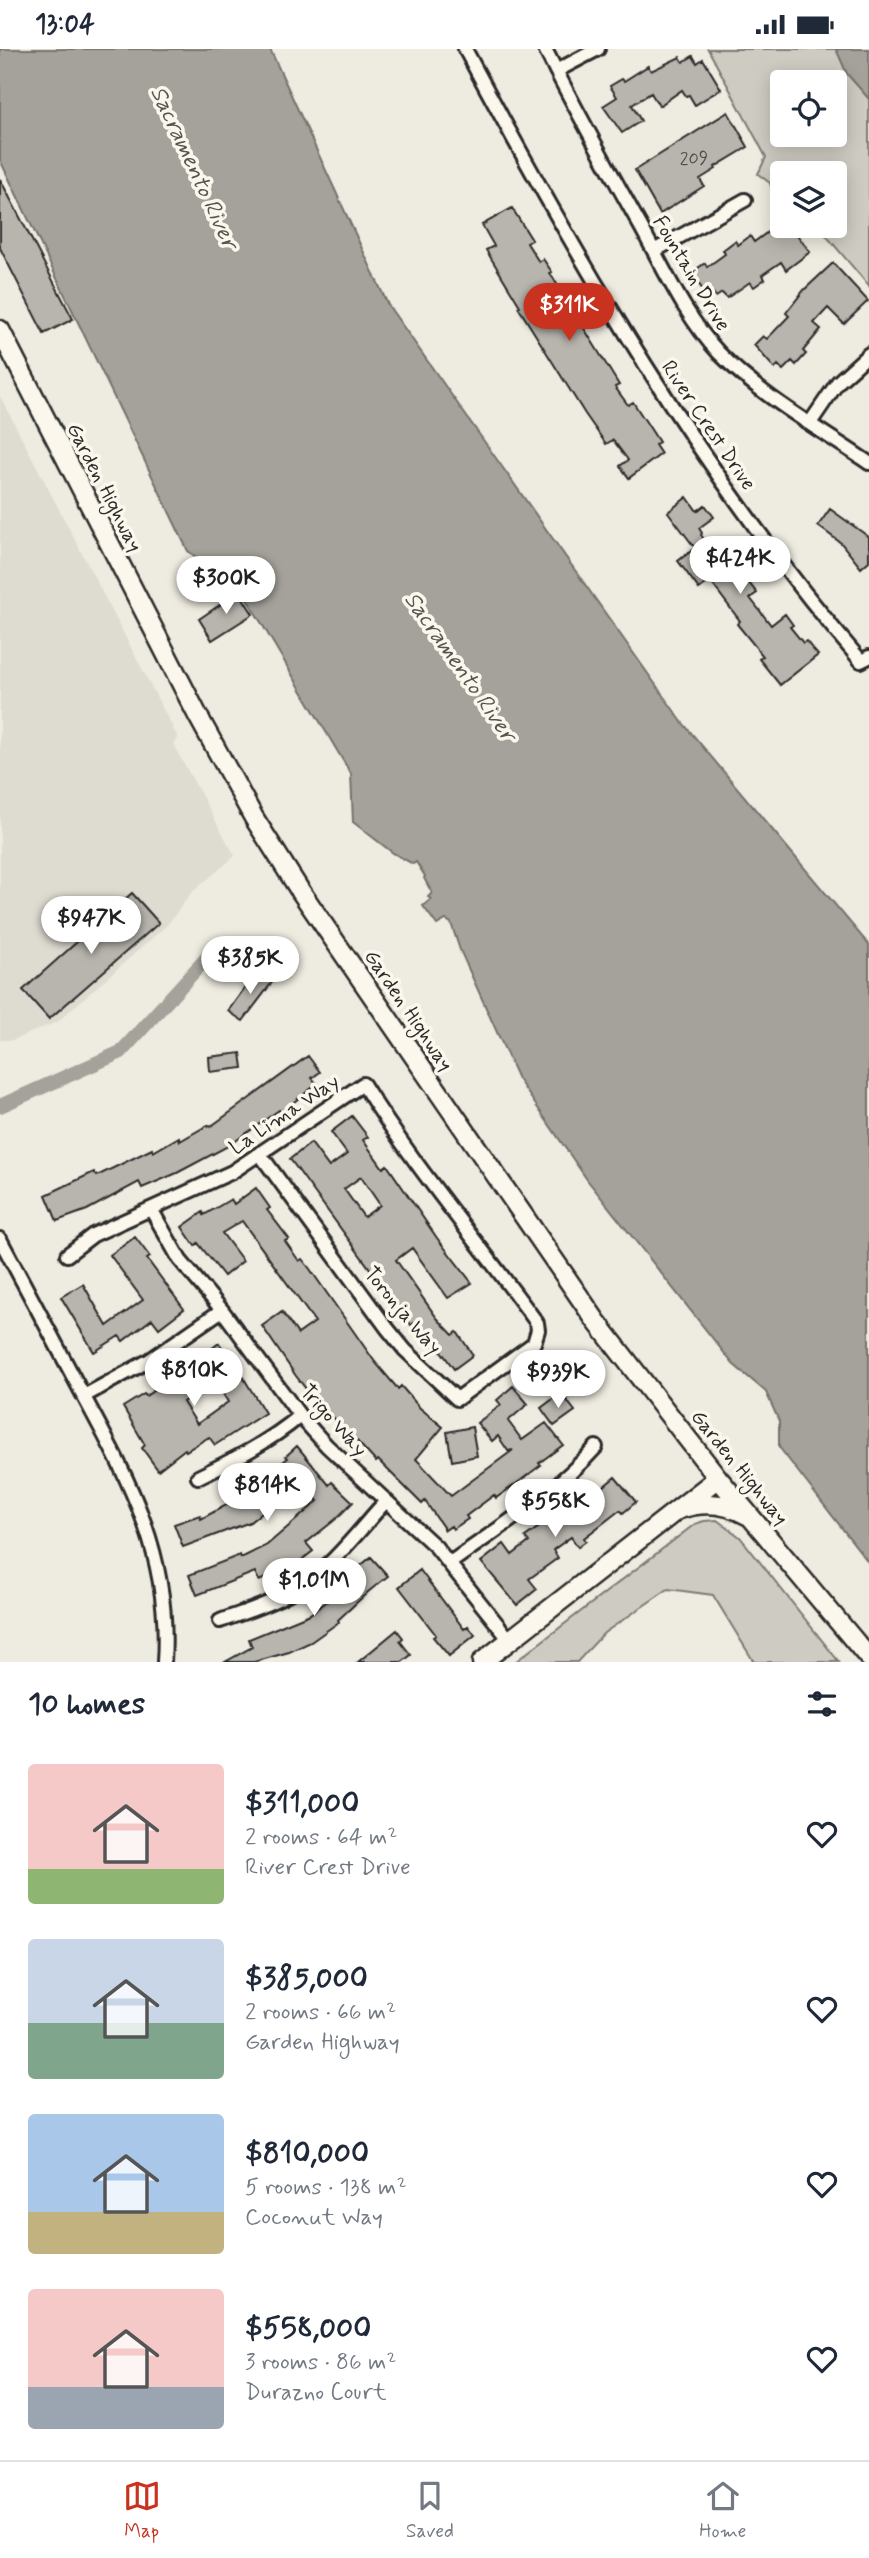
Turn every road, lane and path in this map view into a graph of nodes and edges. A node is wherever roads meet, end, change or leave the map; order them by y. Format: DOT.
graph roads {
  1 [pos="466,49"];
  2 [pos="545,49"];
  3 [pos="598,49"];
  4 [pos="556,71"];
  5 [pos="745,200"];
  6 [pos="654,251"];
  7 [pos="0,330"];
  8 [pos="869,354"];
  9 [pos="810,422"];
  10 [pos="869,463"];
  11 [pos="865,659"];
  12 [pos="260,1154"];
  13 [pos="151,1209"];
  14 [pos="0,1239"];
  15 [pos="67,1255"];
  16 [pos="222,1310"];
  17 [pos="538,1331"];
  18 [pos="84,1396"];
  19 [pos="300,1416"];
  20 [pos="596,1447"];
  21 [pos="198,1478"];
  22 [pos="718,1478"];
  23 [pos="386,1501"];
  24 [pos="673,1512"];
  25 [pos="751,1516"];
  26 [pos="450,1563"];
  27 [pos="220,1621"];
  28 [pos="509,1639"];
  29 [pos="869,1658"];
  30 [pos="164,1662"];
  31 [pos="482,1662"];
  1 -- 11 [label="street, River Crest Drive"];
  2 -- 4 [label="street, Fountain Drive"];
  3 -- 4 [label="street"];
  4 -- 6 [label="street, Fountain Drive"];
  5 -- 6 [label="street"];
  6 -- 9 [label="street, Fountain Drive"];
  7 -- 22 [label="main road, Garden Highway"];
  8 -- 9 [label="street"];
  9 -- 10 [label="street, Fountain Drive"];
  12 -- 13 [label="street, La Lima Way"];
  12 -- 17 [label="street, Toronja Way"];
  12 -- 17 [label="street, La Lima Way"];
  13 -- 15 [label="street, La Lima Way"];
  13 -- 16 [label="street, Trigo Way"];
  14 -- 18 [label="street"];
  16 -- 18 [label="street"];
  16 -- 19 [label="street, Trigo Way"];
  18 -- 30 [label="street"];
  19 -- 21 [label="street"];
  19 -- 23 [label="street, Trigo Way"];
  20 -- 26 [label="street"];
  22 -- 24 [label="main road"];
  22 -- 25 [label="main road, Garden Highway"];
  23 -- 26 [label="street, Trigo Way"];
  23 -- 27 [label="street"];
  24 -- 25 [label="main road"];
  24 -- 28 [label="main road"];
  25 -- 29 [label="main road, Garden Highway"];
  26 -- 28 [label="street, Trigo Way"];
  28 -- 31 [label="main road"];
}
